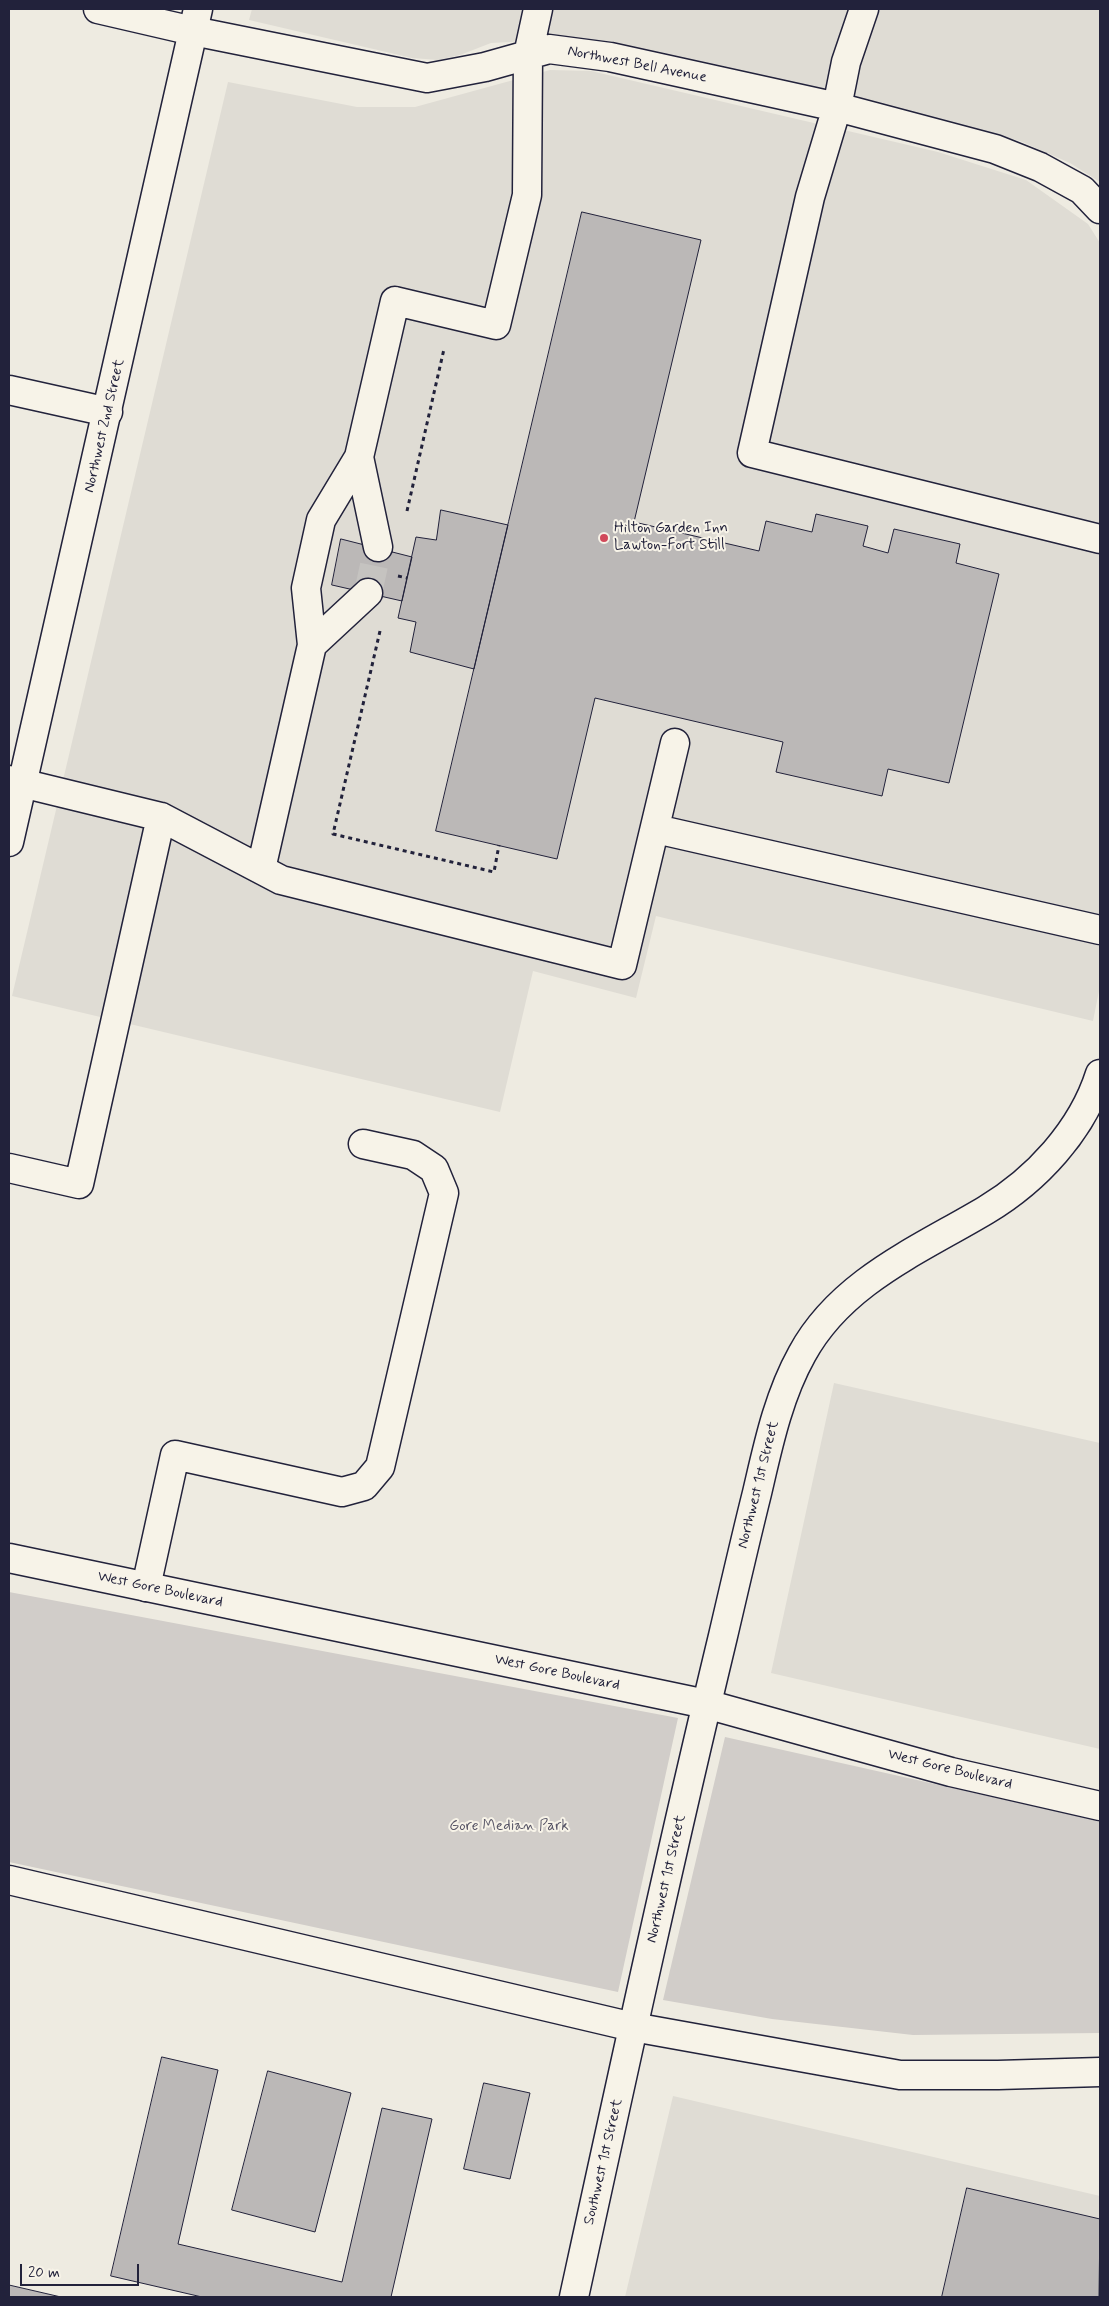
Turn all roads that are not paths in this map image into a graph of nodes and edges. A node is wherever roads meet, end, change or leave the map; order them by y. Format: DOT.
graph roads {
  1 [pos="98,9"];
  2 [pos="538,9"];
  3 [pos="864,9"];
  4 [pos="196,20"];
  5 [pos="528,55"];
  6 [pos="837,107"];
  7 [pos="1100,209"];
  8 [pos="9,390"];
  9 [pos="108,412"];
  10 [pos="359,457"];
  11 [pos="1100,539"];
  12 [pos="378,547"];
  13 [pos="368,593"];
  14 [pos="312,645"];
  15 [pos="675,743"];
  16 [pos="15,781"];
  17 [pos="161,817"];
  18 [pos="656,829"];
  19 [pos="9,842"];
  20 [pos="261,869"];
  21 [pos="1100,930"];
  22 [pos="1100,1074"];
  23 [pos="363,1144"];
  24 [pos="9,1168"];
  25 [pos="9,1558"];
  26 [pos="146,1587"];
  27 [pos="706,1704"];
  28 [pos="1100,1806"];
  29 [pos="9,1880"];
  30 [pos="634,2027"];
  31 [pos="1100,2072"];
  32 [pos="574,2297"];
  1 -- 4 [label="main road, Northwest Bell Avenue"];
  2 -- 5 [label="main road"];
  3 -- 6 [label="main road"];
  4 -- 5 [label="main road, Northwest Bell Avenue"];
  4 -- 9 [label="main road, Northwest 2nd Street"];
  5 -- 6 [label="main road, Northwest Bell Avenue"];
  5 -- 10 [label="main road"];
  6 -- 7 [label="main road, Northwest Bell Avenue"];
  6 -- 11 [label="main road"];
  8 -- 9 [label="main road"];
  9 -- 16 [label="main road, Northwest 2nd Street"];
  10 -- 12 [label="main road"];
  10 -- 14 [label="main road"];
  13 -- 14 [label="main road"];
  14 -- 20 [label="main road"];
  15 -- 18 [label="main road"];
  16 -- 17 [label="main road"];
  16 -- 19 [label="main road, Northwest 2nd Street"];
  17 -- 20 [label="main road"];
  17 -- 24 [label="main road"];
  18 -- 20 [label="main road"];
  18 -- 21 [label="main road"];
  22 -- 27 [label="main road, Northwest 1st Street"];
  23 -- 26 [label="main road"];
  25 -- 26 [label="main road, West Gore Boulevard"];
  26 -- 27 [label="main road, West Gore Boulevard"];
  27 -- 28 [label="main road, West Gore Boulevard"];
  27 -- 30 [label="main road, Northwest 1st Street"];
  29 -- 30 [label="main road"];
  30 -- 31 [label="main road"];
  30 -- 32 [label="main road, Southwest 1st Street"];
}
